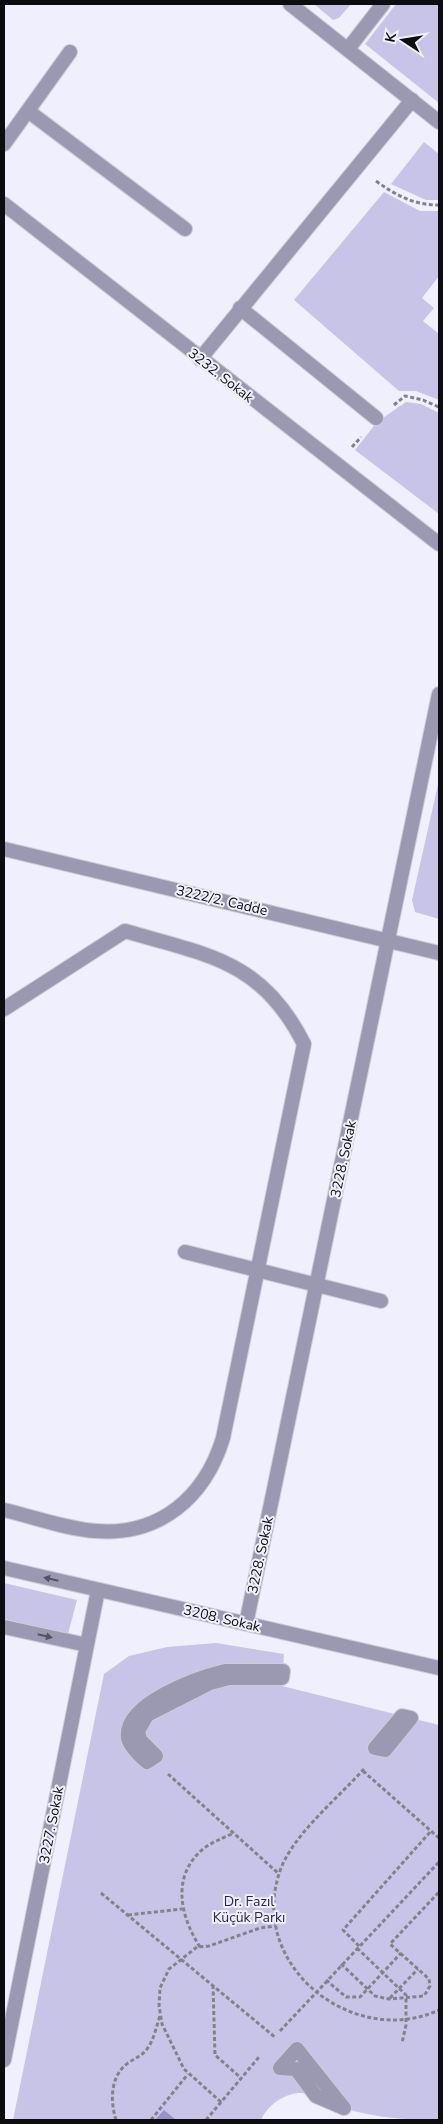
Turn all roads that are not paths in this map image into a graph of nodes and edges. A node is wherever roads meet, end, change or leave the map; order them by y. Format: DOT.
graph roads {
  1 [pos="290,4"];
  2 [pos="382,4"];
  3 [pos="348,49"];
  4 [pos="70,52"];
  5 [pos="412,100"];
  6 [pos="28,110"];
  7 [pos="439,122"];
  8 [pos="4,144"];
  9 [pos="4,204"];
  10 [pos="185,229"];
  11 [pos="240,308"];
  12 [pos="200,359"];
  13 [pos="376,418"];
  14 [pos="439,544"];
  15 [pos="439,694"];
  16 [pos="4,848"];
  17 [pos="389,940"];
  18 [pos="439,953"];
  19 [pos="4,1009"];
  20 [pos="185,1252"];
  21 [pos="257,1272"];
  22 [pos="316,1286"];
  23 [pos="380,1301"];
  24 [pos="4,1510"];
  25 [pos="4,1568"];
  26 [pos="98,1590"];
  27 [pos="246,1624"];
  28 [pos="4,1627"];
  29 [pos="87,1645"];
  30 [pos="439,1668"];
  31 [pos="151,1759"];
  32 [pos="292,2054"];
  33 [pos="4,2060"];
  1 -- 3 [label="street"];
  2 -- 3 [label="street"];
  3 -- 5 [label="street"];
  4 -- 6 [label="street"];
  5 -- 7 [label="street"];
  5 -- 11 [label="street"];
  6 -- 8 [label="street"];
  6 -- 10 [label="street"];
  9 -- 12 [label="street, 3232. Sokak"];
  11 -- 12 [label="street"];
  11 -- 13 [label="street"];
  12 -- 14 [label="street, 3232. Sokak"];
  15 -- 17 [label="street, 3228. Sokak"];
  16 -- 17 [label="street, 3222/2. Cadde"];
  17 -- 18 [label="street, 3222/2. Cadde"];
  17 -- 22 [label="street, 3228. Sokak"];
  19 -- 21 [label="street"];
  20 -- 21 [label="street"];
  21 -- 22 [label="street"];
  21 -- 24 [label="street"];
  22 -- 23 [label="street"];
  22 -- 27 [label="street, 3228. Sokak"];
  26 -- 25 [label="street, 3208. Sokak, one-way"];
  26 -- 27 [label="street, 3208. Sokak"];
  26 -- 29 [label="street, 3227. Sokak"];
  27 -- 30 [label="street, 3208. Sokak"];
  28 -- 29 [label="street, one-way"];
  29 -- 33 [label="street, 3227. Sokak"];
  31 -- 31 [label="street"];
  32 -- 32 [label="street"];
}
